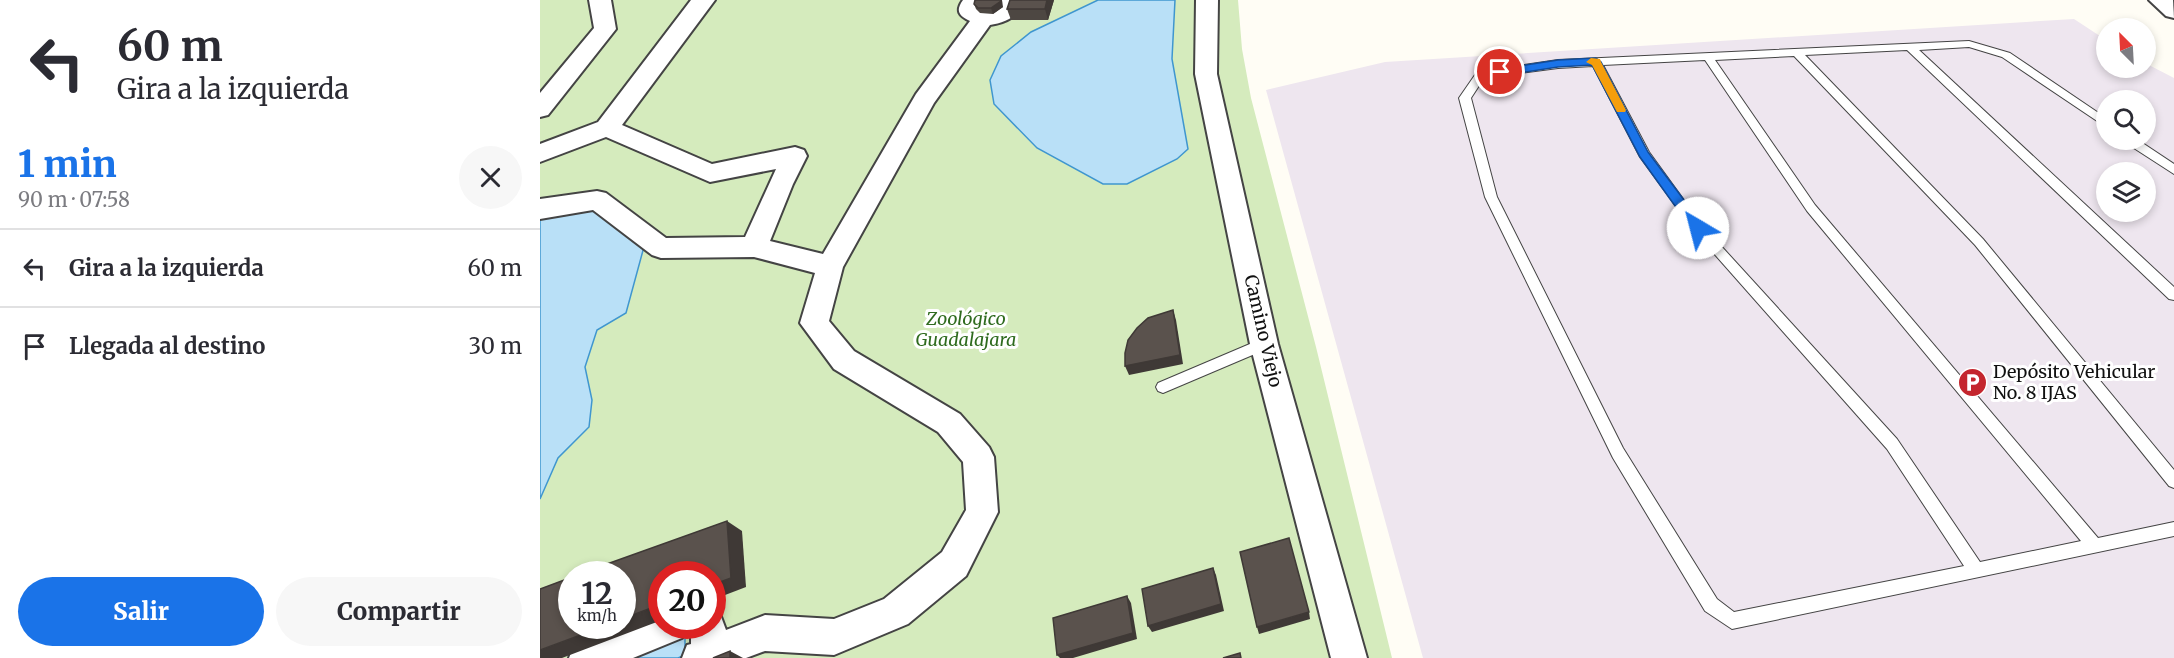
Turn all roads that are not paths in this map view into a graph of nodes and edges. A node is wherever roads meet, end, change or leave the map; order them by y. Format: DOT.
graph roads {
  1 [pos="600,0"];
  2 [pos="704,0"];
  3 [pos="1011,0"];
  4 [pos="1207,0"];
  5 [pos="2160,0"];
  6 [pos="978,9"];
  7 [pos="2174,11"];
  8 [pos="1909,46"];
  9 [pos="1795,51"];
  10 [pos="1707,56"];
  11 [pos="1596,62"];
  12 [pos="540,109"];
  13 [pos="2096,116"];
  14 [pos="607,129"];
  15 [pos="2145,150"];
  16 [pos="540,153"];
  17 [pos="2174,170"];
  18 [pos="540,209"];
  19 [pos="754,247"];
  20 [pos="830,266"];
  21 [pos="2174,295"];
  22 [pos="1264,344"];
  23 [pos="1163,387"];
  24 [pos="2174,482"];
  25 [pos="2174,529"];
  26 [pos="2095,546"];
  27 [pos="1977,571"];
  28 [pos="648,634"];
  29 [pos="706,646"];
  30 [pos="832,648"];
  31 [pos="587,658"];
  32 [pos="1349,658"];
  1 -- 12 [label="street"];
  2 -- 14 [label="street"];
  3 -- 6 [label="street"];
  4 -- 22 [label="street, Camino Viejo"];
  5 -- 7 [label="street"];
  6 -- 20 [label="street"];
  8 -- 9 [label="lane"];
  8 -- 13 [label="lane"];
  8 -- 21 [label="lane"];
  9 -- 10 [label="lane"];
  9 -- 24 [label="lane"];
  10 -- 11 [label="lane"];
  10 -- 26 [label="lane"];
  11 -- 27 [label="lane"];
  11 -- 27 [label="lane"];
  14 -- 16 [label="street"];
  14 -- 19 [label="street"];
  15 -- 17 [label="lane"];
  18 -- 19 [label="street"];
  19 -- 20 [label="street"];
  20 -- 30 [label="street"];
  22 -- 23 [label="lane"];
  22 -- 32 [label="street, Camino Viejo"];
  25 -- 26 [label="lane"];
  26 -- 27 [label="lane"];
  28 -- 31 [label="street"];
  29 -- 30 [label="street"];
}
